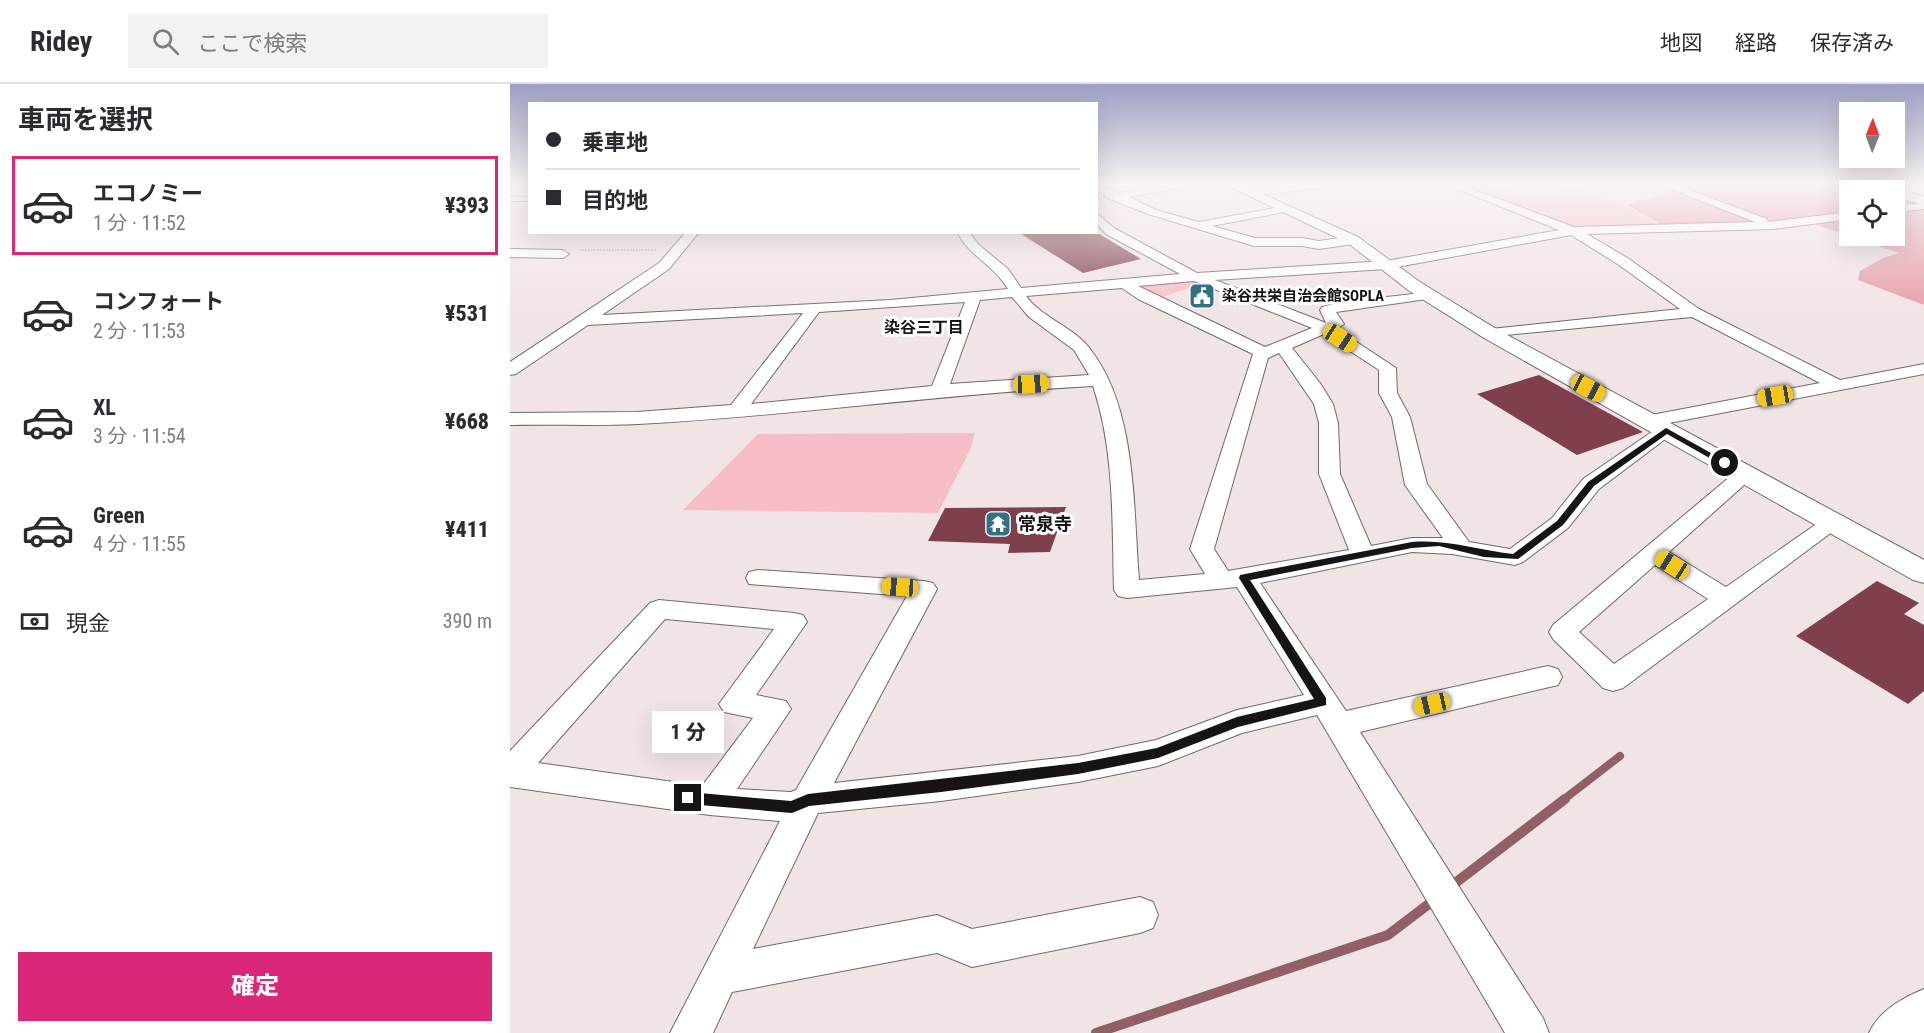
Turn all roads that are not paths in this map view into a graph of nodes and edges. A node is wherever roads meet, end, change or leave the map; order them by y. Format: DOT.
graph roads {
  1 [pos="1107,227"];
  2 [pos="1211,227"];
  3 [pos="1326,227"];
  4 [pos="1563,227"];
  5 [pos="1697,227"];
  6 [pos="1573,231"];
  7 [pos="691,234"];
  8 [pos="964,234"];
  9 [pos="1353,240"];
  10 [pos="510,253"];
  11 [pos="563,254"];
  12 [pos="1386,265"];
  13 [pos="1195,277"];
  14 [pos="1124,283"];
  15 [pos="1017,293"];
  16 [pos="1427,295"];
  17 [pos="974,297"];
  18 [pos="814,309"];
  19 [pos="1694,312"];
  20 [pos="588,320"];
  21 [pos="1325,328"];
  22 [pos="1491,334"];
  23 [pos="1273,349"];
  24 [pos="1924,369"];
  25 [pos="510,370"];
  26 [pos="1099,380"];
  27 [pos="1837,385"];
  28 [pos="939,391"];
  29 [pos="736,411"];
  30 [pos="510,419"];
  31 [pos="1657,426"];
  32 [pos="1745,474"];
  33 [pos="1833,523"];
  34 [pos="1461,547"];
  35 [pos="1653,553"];
  36 [pos="1362,555"];
  37 [pos="1924,573"];
  38 [pos="758,578"];
  39 [pos="1233,579"];
  40 [pos="1727,599"];
  41 [pos="1548,677"];
  42 [pos="1331,713"];
  43 [pos="510,773"];
  44 [pos="808,800"];
  45 [pos="710,801"];
  46 [pos="1140,915"];
  47 [pos="720,975"];
  48 [pos="1924,1010"];
  49 [pos="691,1033"];
  50 [pos="1528,1033"];
  51 [pos="1890,1033"];
  1 -- 13 [label="street"];
  2 -- 9 [label="street"];
  3 -- 9 [label="street"];
  4 -- 6 [label="street"];
  5 -- 6 [label="street"];
  6 -- 12 [label="street"];
  6 -- 19 [label="street"];
  7 -- 20 [label="street"];
  8 -- 15 [label="street"];
  9 -- 12 [label="street"];
  10 -- 11 [label="street"];
  12 -- 13 [label="street"];
  12 -- 16 [label="street"];
  13 -- 14 [label="street"];
  13 -- 21 [label="street"];
  14 -- 15 [label="street"];
  14 -- 23 [label="street"];
  15 -- 17 [label="street"];
  15 -- 26 [label="street"];
  16 -- 21 [label="street"];
  16 -- 22 [label="street"];
  17 -- 18 [label="street"];
  17 -- 28 [label="street"];
  18 -- 20 [label="street"];
  18 -- 29 [label="street"];
  19 -- 22 [label="street"];
  19 -- 27 [label="street"];
  20 -- 25 [label="street"];
  21 -- 23 [label="street"];
  21 -- 34 [label="street"];
  22 -- 31 [label="street"];
  23 -- 36 [label="street"];
  23 -- 39 [label="street"];
  24 -- 27 [label="street"];
  26 -- 28 [label="street"];
  26 -- 39 [label="street"];
  27 -- 31 [label="street"];
  28 -- 29 [label="street"];
  29 -- 30 [label="street"];
  31 -- 32 [label="street"];
  31 -- 34 [label="street"];
  32 -- 33 [label="street"];
  32 -- 35 [label="street"];
  33 -- 37 [label="street"];
  33 -- 40 [label="street"];
  34 -- 36 [label="street"];
  35 -- 40 [label="street"];
  35 -- 40 [label="street"];
  36 -- 39 [label="street"];
  38 -- 44 [label="street"];
  39 -- 42 [label="street"];
  41 -- 42 [label="street"];
  42 -- 44 [label="street"];
  42 -- 50 [label="street"];
  43 -- 45 [label="street"];
  43 -- 45 [label="street"];
  44 -- 45 [label="street"];
  44 -- 47 [label="street"];
  46 -- 47 [label="street"];
  47 -- 49 [label="street"];
  48 -- 51 [label="street"];
}
